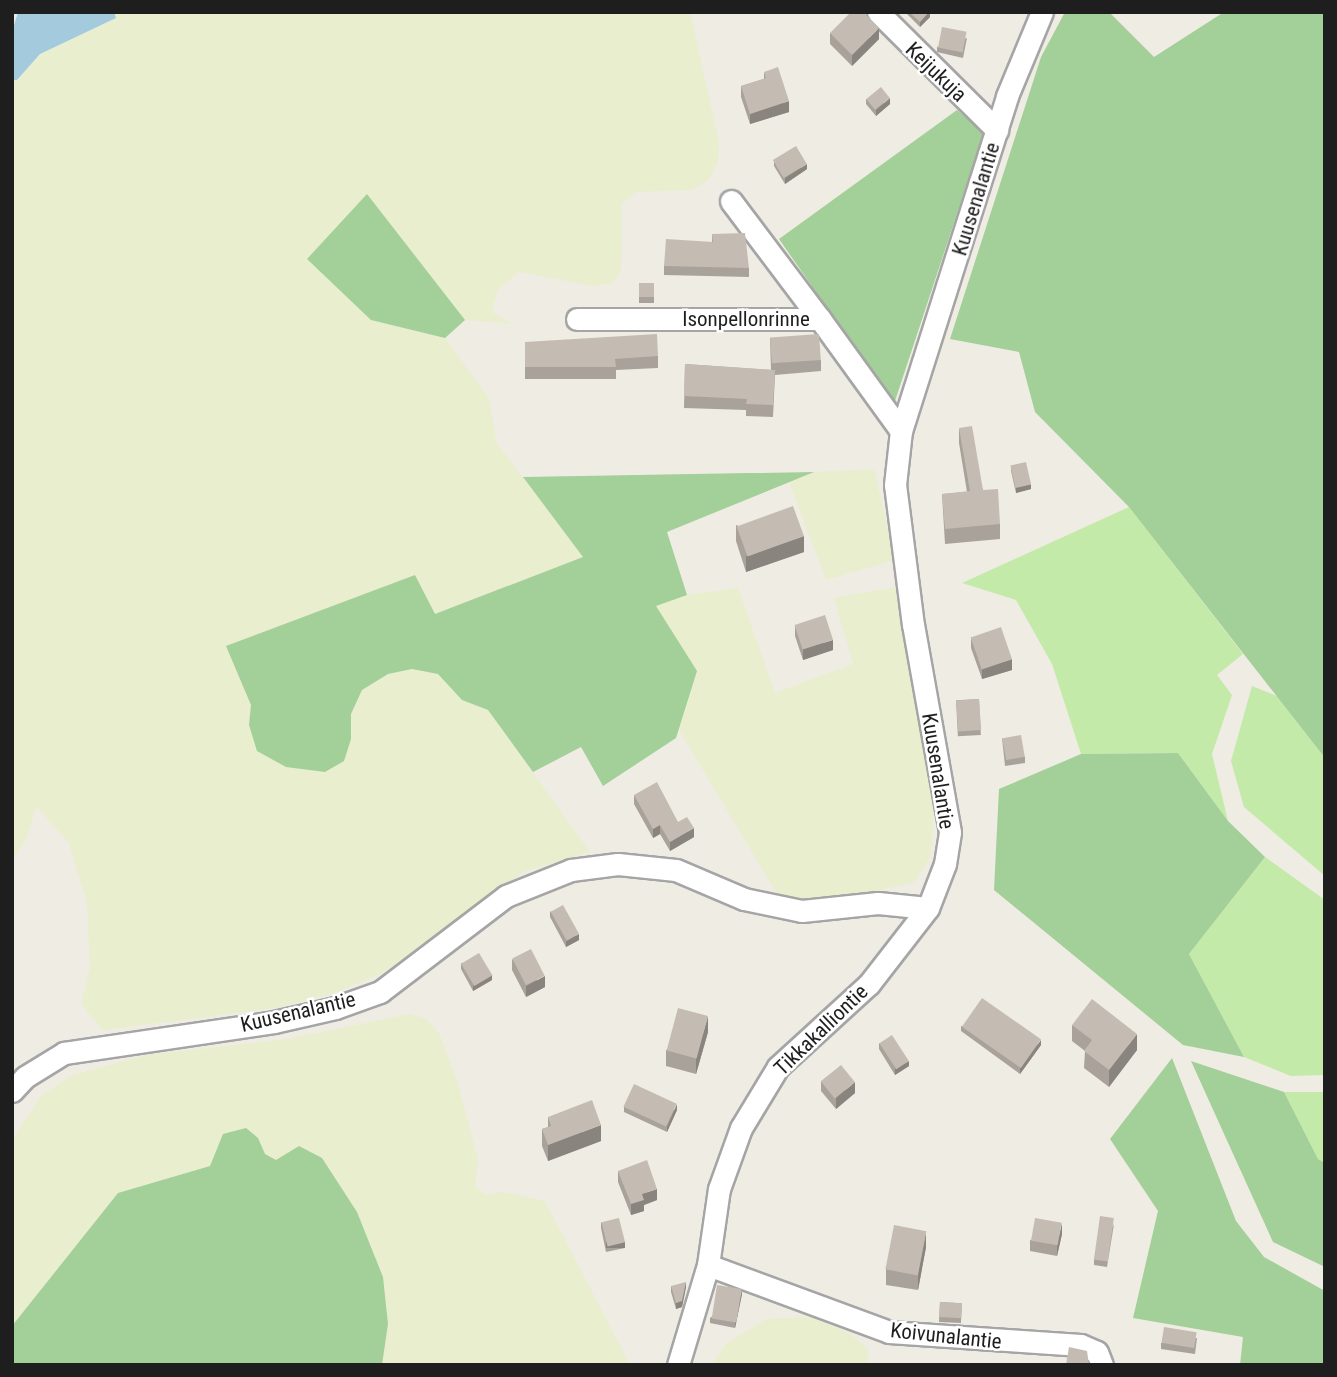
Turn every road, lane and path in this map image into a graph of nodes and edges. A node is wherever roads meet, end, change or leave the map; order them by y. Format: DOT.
graph roads {
  1 [pos="877,12"];
  2 [pos="1042,12"];
  3 [pos="997,130"];
  4 [pos="731,201"];
  5 [pos="820,318"];
  6 [pos="577,319"];
  7 [pos="901,431"];
  8 [pos="928,908"];
  9 [pos="12,1091"];
  10 [pos="708,1265"];
  11 [pos="678,1365"];
  12 [pos="1102,1365"];
  1 -- 3 [label="street, Keijukuja"];
  2 -- 3 [label="street, Kuusenalantie"];
  3 -- 7 [label="street, Kuusenalantie"];
  4 -- 5 [label="street"];
  5 -- 6 [label="street, Isonpellonrinne"];
  5 -- 7 [label="street, Isonpellonrinne"];
  7 -- 8 [label="street, Kuusenalantie"];
  8 -- 9 [label="street, Kuusenalantie"];
  8 -- 10 [label="street, Tikkakalliontie"];
  10 -- 11 [label="street, Tikkakalliontie"];
  10 -- 12 [label="street, Koivunalantie"];
}
